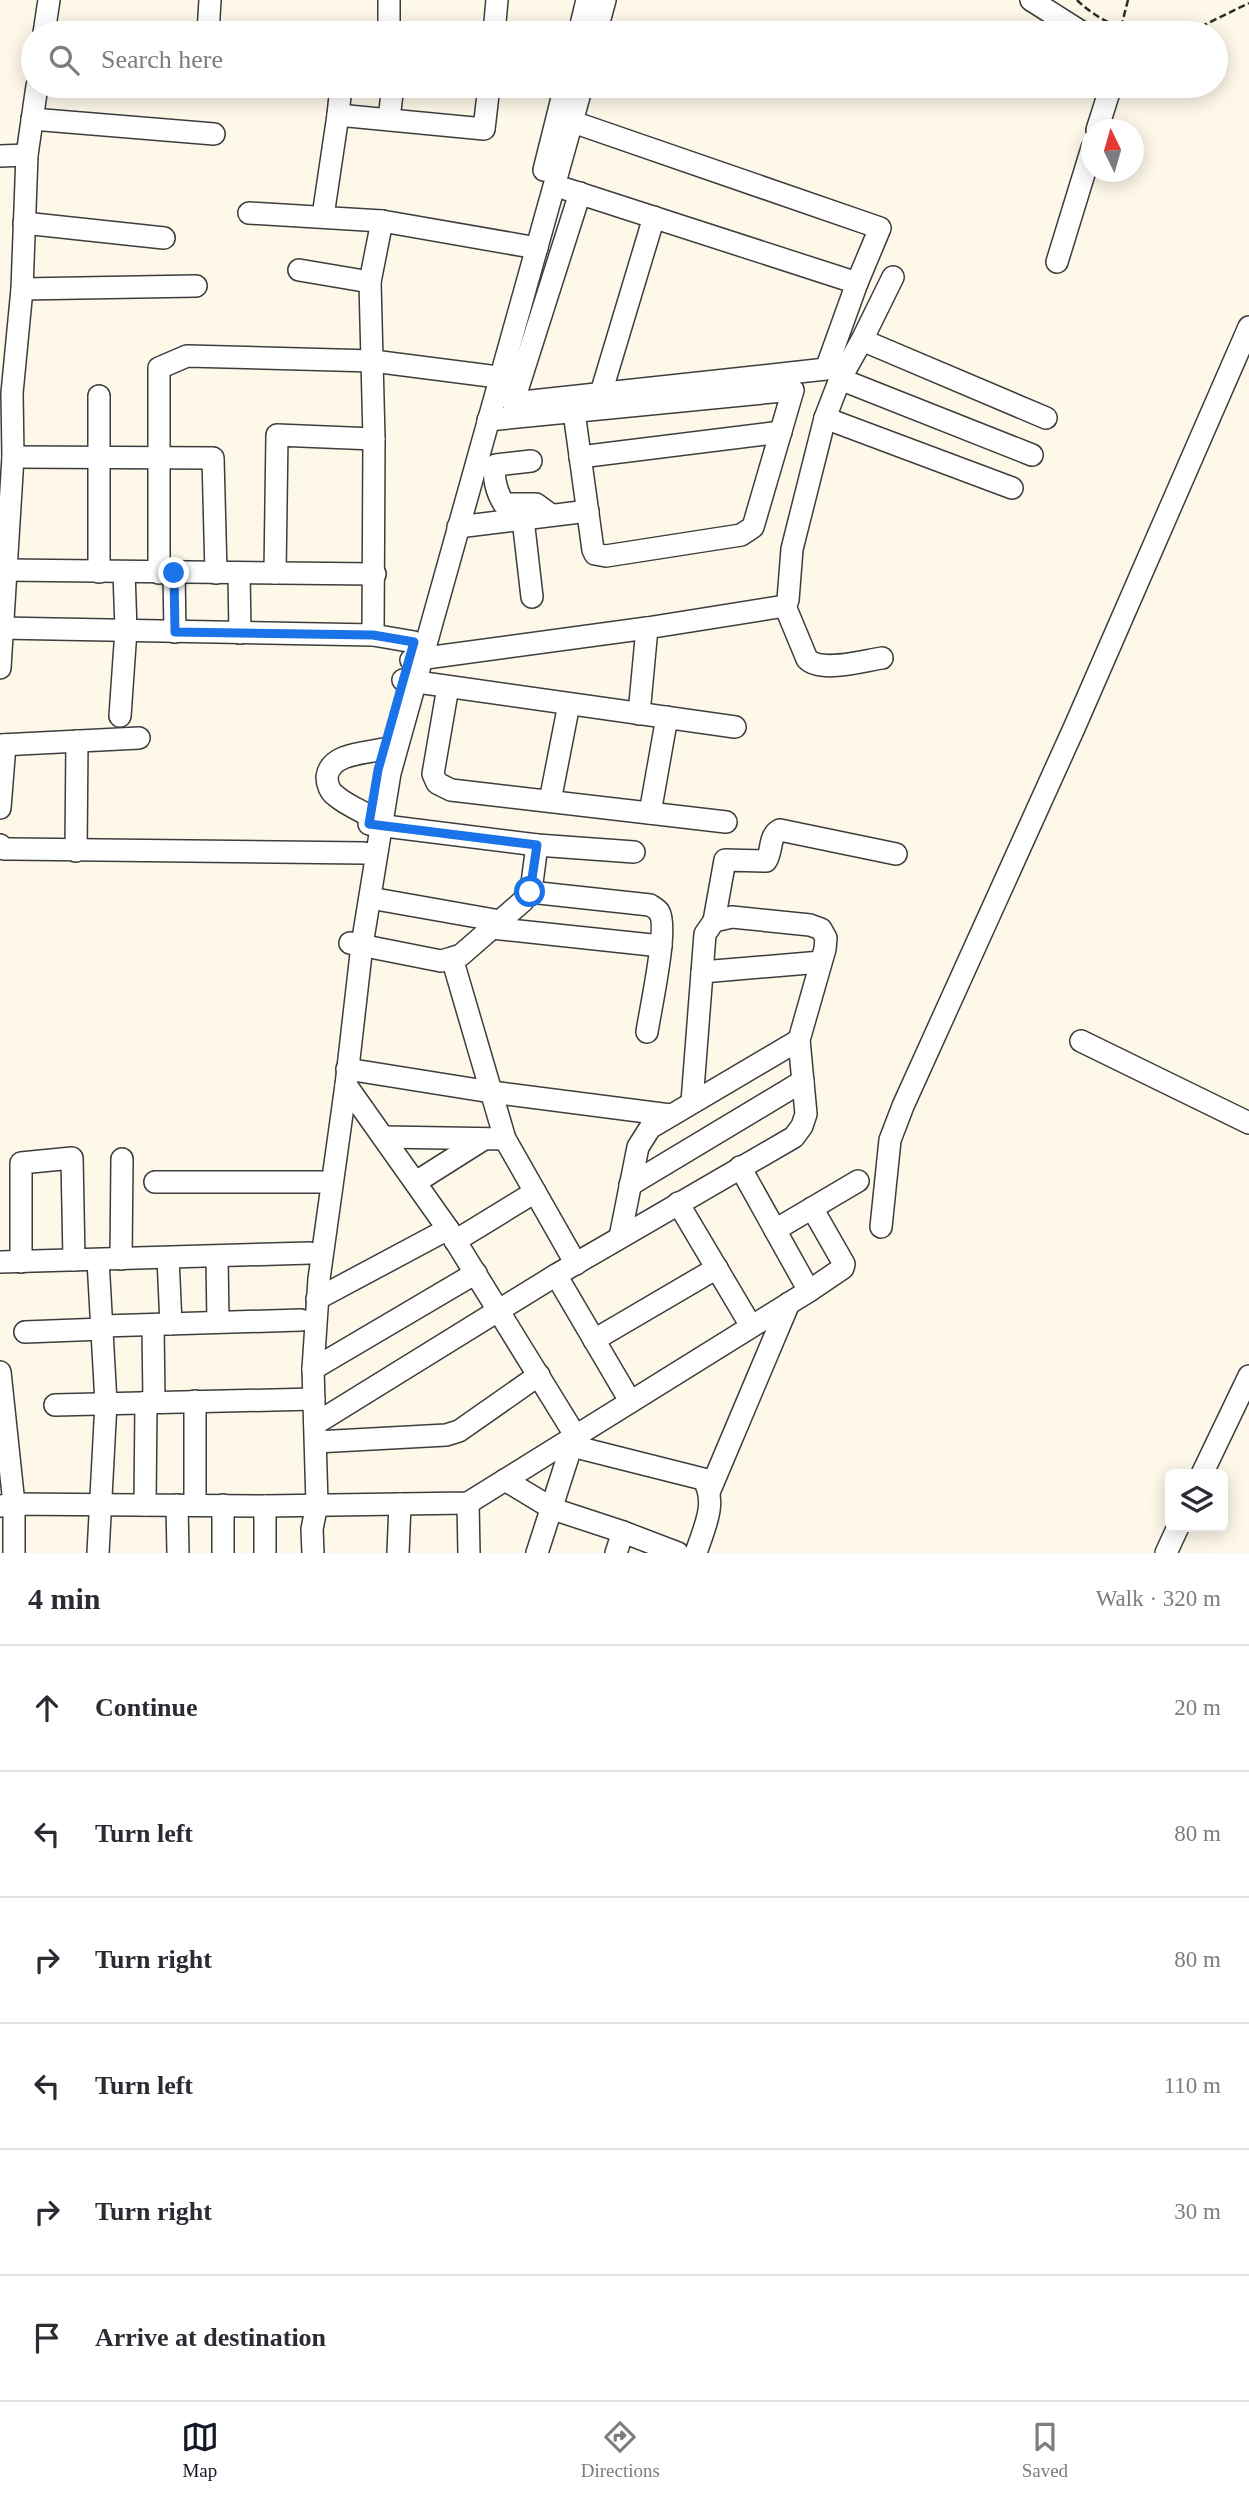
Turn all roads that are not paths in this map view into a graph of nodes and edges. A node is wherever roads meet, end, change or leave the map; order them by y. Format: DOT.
graph roads {
  1 [pos="49,0"];
  2 [pos="210,0"];
  3 [pos="389,0"];
  4 [pos="498,0"];
  5 [pos="587,0"];
  6 [pos="605,0"];
  7 [pos="1031,0"];
  8 [pos="46,21"];
  9 [pos="209,21"];
  10 [pos="388,21"];
  11 [pos="495,21"];
  12 [pos="582,21"];
  13 [pos="599,21"];
  14 [pos="1064,21"];
  15 [pos="35,98"];
  16 [pos="340,98"];
  17 [pos="392,98"];
  18 [pos="488,98"];
  19 [pos="562,98"];
  20 [pos="579,98"];
  21 [pos="1107,98"];
  22 [pos="338,115"];
  23 [pos="389,118"];
  24 [pos="32,119"];
  25 [pos="1100,119"];
  26 [pos="573,122"];
  27 [pos="214,134"];
  28 [pos="27,155"];
  29 [pos="0,156"];
  30 [pos="1081,181"];
  31 [pos="553,185"];
  32 [pos="580,193"];
  33 [pos="249,213"];
  34 [pos="323,216"];
  35 [pos="654,217"];
  36 [pos="382,221"];
  37 [pos="24,223"];
  38 [pos="164,239"];
  39 [pos="531,247"];
  40 [pos="1056,262"];
  41 [pos="299,270"];
  42 [pos="893,277"];
  43 [pos="370,282"];
  44 [pos="857,283"];
  45 [pos="196,286"];
  46 [pos="22,289"];
  47 [pos="1249,327"];
  48 [pos="862,340"];
  49 [pos="373,361"];
  50 [pos="490,376"];
  51 [pos="840,379"];
  52 [pos="601,393"];
  53 [pos="99,396"];
  54 [pos="6,411"];
  55 [pos="574,412"];
  56 [pos="825,418"];
  57 [pos="1046,418"];
  58 [pos="488,420"];
  59 [pos="781,432"];
  60 [pos="374,439"];
  61 [pos="1032,455"];
  62 [pos="13,457"];
  63 [pos="580,457"];
  64 [pos="158,458"];
  65 [pos="99,459"];
  66 [pos="531,461"];
  67 [pos="496,487"];
  68 [pos="1012,488"];
  69 [pos="468,491"];
  70 [pos="588,511"];
  71 [pos="552,516"];
  72 [pos="523,520"];
  73 [pos="458,527"];
  74 [pos="6,570"];
  75 [pos="99,572"];
  76 [pos="124,572"];
  77 [pos="166,573"];
  78 [pos="216,573"];
  79 [pos="239,573"];
  80 [pos="275,573"];
  81 [pos="375,574"];
  82 [pos="532,597"];
  83 [pos="785,606"];
  84 [pos="1,628"];
  85 [pos="647,628"];
  86 [pos="126,630"];
  87 [pos="175,632"];
  88 [pos="240,634"];
  89 [pos="373,635"];
  90 [pos="882,658"];
  91 [pos="413,665"];
  92 [pos="0,668"];
  93 [pos="447,687"];
  94 [pos="569,704"];
  95 [pos="639,714"];
  96 [pos="120,716"];
  97 [pos="667,717"];
  98 [pos="735,727"];
  99 [pos="139,738"];
  100 [pos="77,741"];
  101 [pos="2,745"];
  102 [pos="384,749"];
  103 [pos="550,801"];
  104 [pos="0,808"];
  105 [pos="650,813"];
  106 [pos="373,822"];
  107 [pos="726,822"];
  108 [pos="0,845"];
  109 [pos="537,845"];
  110 [pos="76,851"];
  111 [pos="635,852"];
  112 [pos="365,853"];
  113 [pos="896,854"];
  114 [pos="530,892"];
  115 [pos="370,898"];
  116 [pos="714,921"];
  117 [pos="496,924"];
  118 [pos="356,944"];
  119 [pos="661,946"];
  120 [pos="452,958"];
  121 [pos="821,962"];
  122 [pos="702,972"];
  123 [pos="647,1032"];
  124 [pos="799,1040"];
  125 [pos="1081,1041"];
  126 [pos="347,1077"];
  127 [pos="803,1081"];
  128 [pos="491,1092"];
  129 [pos="692,1102"];
  130 [pos="670,1115"];
  131 [pos="1249,1123"];
  132 [pos="385,1138"];
  133 [pos="495,1139"];
  134 [pos="122,1159"];
  135 [pos="740,1167"];
  136 [pos="858,1181"];
  137 [pos="155,1182"];
  138 [pos="322,1182"];
  139 [pos="416,1182"];
  140 [pos="630,1185"];
  141 [pos="535,1192"];
  142 [pos="678,1203"];
  143 [pos="812,1208"];
  144 [pos="881,1227"];
  145 [pos="775,1230"];
  146 [pos="452,1235"];
  147 [pos="620,1237"];
  148 [pos="310,1253"];
  149 [pos="217,1257"];
  150 [pos="168,1258"];
  151 [pos="121,1259"];
  152 [pos="98,1260"];
  153 [pos="74,1261"];
  154 [pos="11,1262"];
  155 [pos="576,1264"];
  156 [pos="717,1268"];
  157 [pos="476,1273"];
  158 [pos="556,1275"];
  159 [pos="809,1291"];
  160 [pos="317,1299"];
  161 [pos="789,1303"];
  162 [pos="499,1311"];
  163 [pos="302,1320"];
  164 [pos="218,1322"];
  165 [pos="162,1324"];
  166 [pos="751,1326"];
  167 [pos="103,1328"];
  168 [pos="25,1332"];
  169 [pos="594,1340"];
  170 [pos="313,1369"];
  171 [pos="0,1372"];
  172 [pos="539,1375"];
  173 [pos="1249,1376"];
  174 [pos="308,1399"];
  175 [pos="195,1401"];
  176 [pos="630,1401"];
  177 [pos="150,1402"];
  178 [pos="106,1403"];
  179 [pos="2,1404"];
  180 [pos="55,1405"];
  181 [pos="315,1433"];
  182 [pos="573,1441"];
  183 [pos="5,1460"];
  184 [pos="1204,1469"];
  185 [pos="505,1480"];
  186 [pos="710,1490"];
  187 [pos="468,1503"];
  188 [pos="101,1504"];
  189 [pos="311,1504"];
  190 [pos="400,1504"];
  191 [pos="7,1505"];
  192 [pos="145,1505"];
  193 [pos="186,1505"];
  194 [pos="223,1505"];
  195 [pos="265,1506"];
  196 [pos="553,1509"];
  197 [pos="623,1532"];
  198 [pos="1176,1532"];
  199 [pos="14,1553"];
  200 [pos="98,1553"];
  201 [pos="178,1553"];
  202 [pos="223,1553"];
  203 [pos="265,1553"];
  204 [pos="313,1553"];
  205 [pos="398,1553"];
  206 [pos="469,1553"];
  207 [pos="537,1553"];
  208 [pos="616,1553"];
  209 [pos="678,1553"];
  210 [pos="696,1553"];
  211 [pos="1166,1553"];
  1 -- 8 [label="street"];
  2 -- 9 [label="street"];
  3 -- 10 [label="street"];
  4 -- 11 [label="street"];
  5 -- 12 [label="street"];
  6 -- 13 [label="street"];
  7 -- 14 [label="street"];
  15 -- 24 [label="street"];
  16 -- 22 [label="street"];
  17 -- 23 [label="street"];
  18 -- 23 [label="street"];
  19 -- 39 [label="street"];
  20 -- 26 [label="street"];
  21 -- 25 [label="street"];
  22 -- 23 [label="street"];
  22 -- 34 [label="street"];
  24 -- 27 [label="street"];
  24 -- 28 [label="street"];
  26 -- 31 [label="street"];
  26 -- 44 [label="street"];
  28 -- 29 [label="street"];
  28 -- 37 [label="street"];
  30 -- 40 [label="street"];
  31 -- 32 [label="street"];
  31 -- 39 [label="street"];
  32 -- 35 [label="street"];
  32 -- 52 [label="street"];
  33 -- 34 [label="street"];
  34 -- 36 [label="street"];
  35 -- 44 [label="street"];
  35 -- 52 [label="street"];
  36 -- 39 [label="street"];
  36 -- 43 [label="street"];
  37 -- 38 [label="street"];
  37 -- 46 [label="street"];
  39 -- 50 [label="street"];
  39 -- 58 [label="street"];
  41 -- 43 [label="street"];
  42 -- 48 [label="street"];
  43 -- 49 [label="street"];
  44 -- 52 [label="street"];
  45 -- 46 [label="street"];
  46 -- 54 [label="street"];
  47 -- 144 [label="street"];
  48 -- 51 [label="street"];
  48 -- 57 [label="street"];
  49 -- 50 [label="street"];
  49 -- 60 [label="street"];
  49 -- 64 [label="street"];
  50 -- 91 [label="street"];
  51 -- 56 [label="street"];
  51 -- 61 [label="street"];
  53 -- 65 [label="street"];
  54 -- 62 [label="street"];
  55 -- 58 [label="street"];
  55 -- 59 [label="street"];
  55 -- 63 [label="street"];
  56 -- 68 [label="street"];
  56 -- 83 [label="street"];
  58 -- 69 [label="street"];
  59 -- 63 [label="street"];
  59 -- 70 [label="street"];
  60 -- 80 [label="street"];
  60 -- 81 [label="street"];
  62 -- 65 [label="street"];
  62 -- 74 [label="street"];
  63 -- 70 [label="street"];
  64 -- 65 [label="street"];
  64 -- 77 [label="street"];
  64 -- 78 [label="street"];
  65 -- 75 [label="street"];
  66 -- 67 [label="street"];
  67 -- 69 [label="street"];
  67 -- 71 [label="street"];
  69 -- 73 [label="street"];
  70 -- 71 [label="street"];
  71 -- 72 [label="street"];
  72 -- 73 [label="street"];
  72 -- 82 [label="street"];
  73 -- 91 [label="street"];
  74 -- 75 [label="street"];
  74 -- 84 [label="street"];
  75 -- 76 [label="street"];
  76 -- 77 [label="street"];
  76 -- 86 [label="street"];
  77 -- 78 [label="street"];
  77 -- 87 [label="street"];
  78 -- 79 [label="street"];
  79 -- 80 [label="street"];
  79 -- 88 [label="street"];
  80 -- 81 [label="street"];
  81 -- 89 [label="street"];
  83 -- 85 [label="street"];
  83 -- 90 [label="street"];
  84 -- 86 [label="street"];
  84 -- 92 [label="street"];
  85 -- 91 [label="street"];
  85 -- 95 [label="street"];
  86 -- 87 [label="street"];
  86 -- 96 [label="street"];
  87 -- 88 [label="street"];
  88 -- 89 [label="street"];
  89 -- 91 [label="street"];
  91 -- 93 [label="street"];
  91 -- 102 [label="street"];
  91 -- 106 [label="street"];
  93 -- 94 [label="street"];
  93 -- 103 [label="street"];
  94 -- 95 [label="street"];
  94 -- 103 [label="street"];
  95 -- 97 [label="street"];
  97 -- 98 [label="street"];
  97 -- 105 [label="street"];
  99 -- 100 [label="street"];
  100 -- 101 [label="street"];
  100 -- 110 [label="street"];
  101 -- 104 [label="street"];
  102 -- 106 [label="street"];
  102 -- 106 [label="street"];
  103 -- 105 [label="street"];
  105 -- 107 [label="street"];
  106 -- 109 [label="street"];
  106 -- 112 [label="street"];
  106 -- 115 [label="street"];
  108 -- 110 [label="street"];
  109 -- 111 [label="street"];
  109 -- 114 [label="street"];
  110 -- 112 [label="street"];
  112 -- 118 [label="street"];
  113 -- 116 [label="street"];
  114 -- 117 [label="street"];
  114 -- 119 [label="street"];
  115 -- 117 [label="street"];
  115 -- 118 [label="street"];
  116 -- 121 [label="street"];
  116 -- 122 [label="street"];
  117 -- 119 [label="street"];
  117 -- 120 [label="street"];
  118 -- 120 [label="street"];
  118 -- 126 [label="street"];
  118 -- 138 [label="street"];
  119 -- 123 [label="street"];
  120 -- 128 [label="street"];
  121 -- 122 [label="street"];
  121 -- 124 [label="street"];
  122 -- 129 [label="street"];
  124 -- 127 [label="street"];
  124 -- 129 [label="street"];
  125 -- 131 [label="street"];
  126 -- 128 [label="street"];
  126 -- 132 [label="street"];
  126 -- 160 [label="street"];
  127 -- 135 [label="street"];
  127 -- 140 [label="street"];
  128 -- 130 [label="street"];
  128 -- 133 [label="street"];
  129 -- 130 [label="street"];
  130 -- 140 [label="street"];
  132 -- 133 [label="street"];
  132 -- 139 [label="street"];
  133 -- 139 [label="street"];
  133 -- 141 [label="street"];
  134 -- 151 [label="street"];
  135 -- 142 [label="street"];
  135 -- 145 [label="street"];
  136 -- 143 [label="street"];
  137 -- 138 [label="street"];
  138 -- 148 [label="street"];
  139 -- 146 [label="street"];
  140 -- 147 [label="street"];
  141 -- 146 [label="street"];
  141 -- 155 [label="street"];
  142 -- 147 [label="street"];
  142 -- 156 [label="street"];
  143 -- 145 [label="street"];
  143 -- 159 [label="street"];
  145 -- 159 [label="street"];
  146 -- 157 [label="street"];
  146 -- 160 [label="street"];
  147 -- 155 [label="street"];
  148 -- 149 [label="street"];
  148 -- 163 [label="street"];
  149 -- 150 [label="street"];
  149 -- 164 [label="street"];
  150 -- 151 [label="street"];
  150 -- 165 [label="street"];
  151 -- 152 [label="street"];
  152 -- 153 [label="street"];
  152 -- 167 [label="street"];
  153 -- 154 [label="street"];
  153 -- 154 [label="street"];
  155 -- 158 [label="street"];
  156 -- 166 [label="street"];
  156 -- 169 [label="street"];
  157 -- 162 [label="street"];
  157 -- 170 [label="street"];
  158 -- 162 [label="street"];
  158 -- 169 [label="street"];
  159 -- 161 [label="street"];
  160 -- 170 [label="street"];
  161 -- 166 [label="street"];
  161 -- 186 [label="street"];
  162 -- 172 [label="street"];
  162 -- 181 [label="street"];
  163 -- 164 [label="street"];
  163 -- 174 [label="street"];
  164 -- 165 [label="street"];
  165 -- 167 [label="street"];
  165 -- 177 [label="street"];
  166 -- 176 [label="street"];
  167 -- 168 [label="street"];
  167 -- 178 [label="street"];
  169 -- 176 [label="street"];
  170 -- 174 [label="street"];
  171 -- 179 [label="street"];
  172 -- 181 [label="street"];
  172 -- 182 [label="street"];
  173 -- 184 [label="street"];
  174 -- 175 [label="street"];
  174 -- 181 [label="street"];
  174 -- 189 [label="street"];
  175 -- 177 [label="street"];
  175 -- 193 [label="street"];
  176 -- 182 [label="street"];
  177 -- 178 [label="street"];
  177 -- 192 [label="street"];
  178 -- 180 [label="street"];
  178 -- 188 [label="street"];
  179 -- 183 [label="street"];
  181 -- 189 [label="street"];
  182 -- 185 [label="street"];
  182 -- 186 [label="street"];
  182 -- 196 [label="street"];
  183 -- 191 [label="street"];
  185 -- 187 [label="street"];
  185 -- 196 [label="street"];
  186 -- 210 [label="street"];
  187 -- 190 [label="street"];
  187 -- 206 [label="street"];
  188 -- 191 [label="street"];
  188 -- 192 [label="street"];
  188 -- 200 [label="street"];
  189 -- 190 [label="street"];
  189 -- 195 [label="street"];
  189 -- 204 [label="street"];
  190 -- 205 [label="street"];
  191 -- 199 [label="street"];
  192 -- 193 [label="street"];
  193 -- 194 [label="street"];
  193 -- 201 [label="street"];
  194 -- 195 [label="street"];
  194 -- 202 [label="street"];
  195 -- 203 [label="street"];
  196 -- 197 [label="street"];
  196 -- 207 [label="street"];
  197 -- 208 [label="street"];
  197 -- 209 [label="street"];
  198 -- 211 [label="street"];
}
